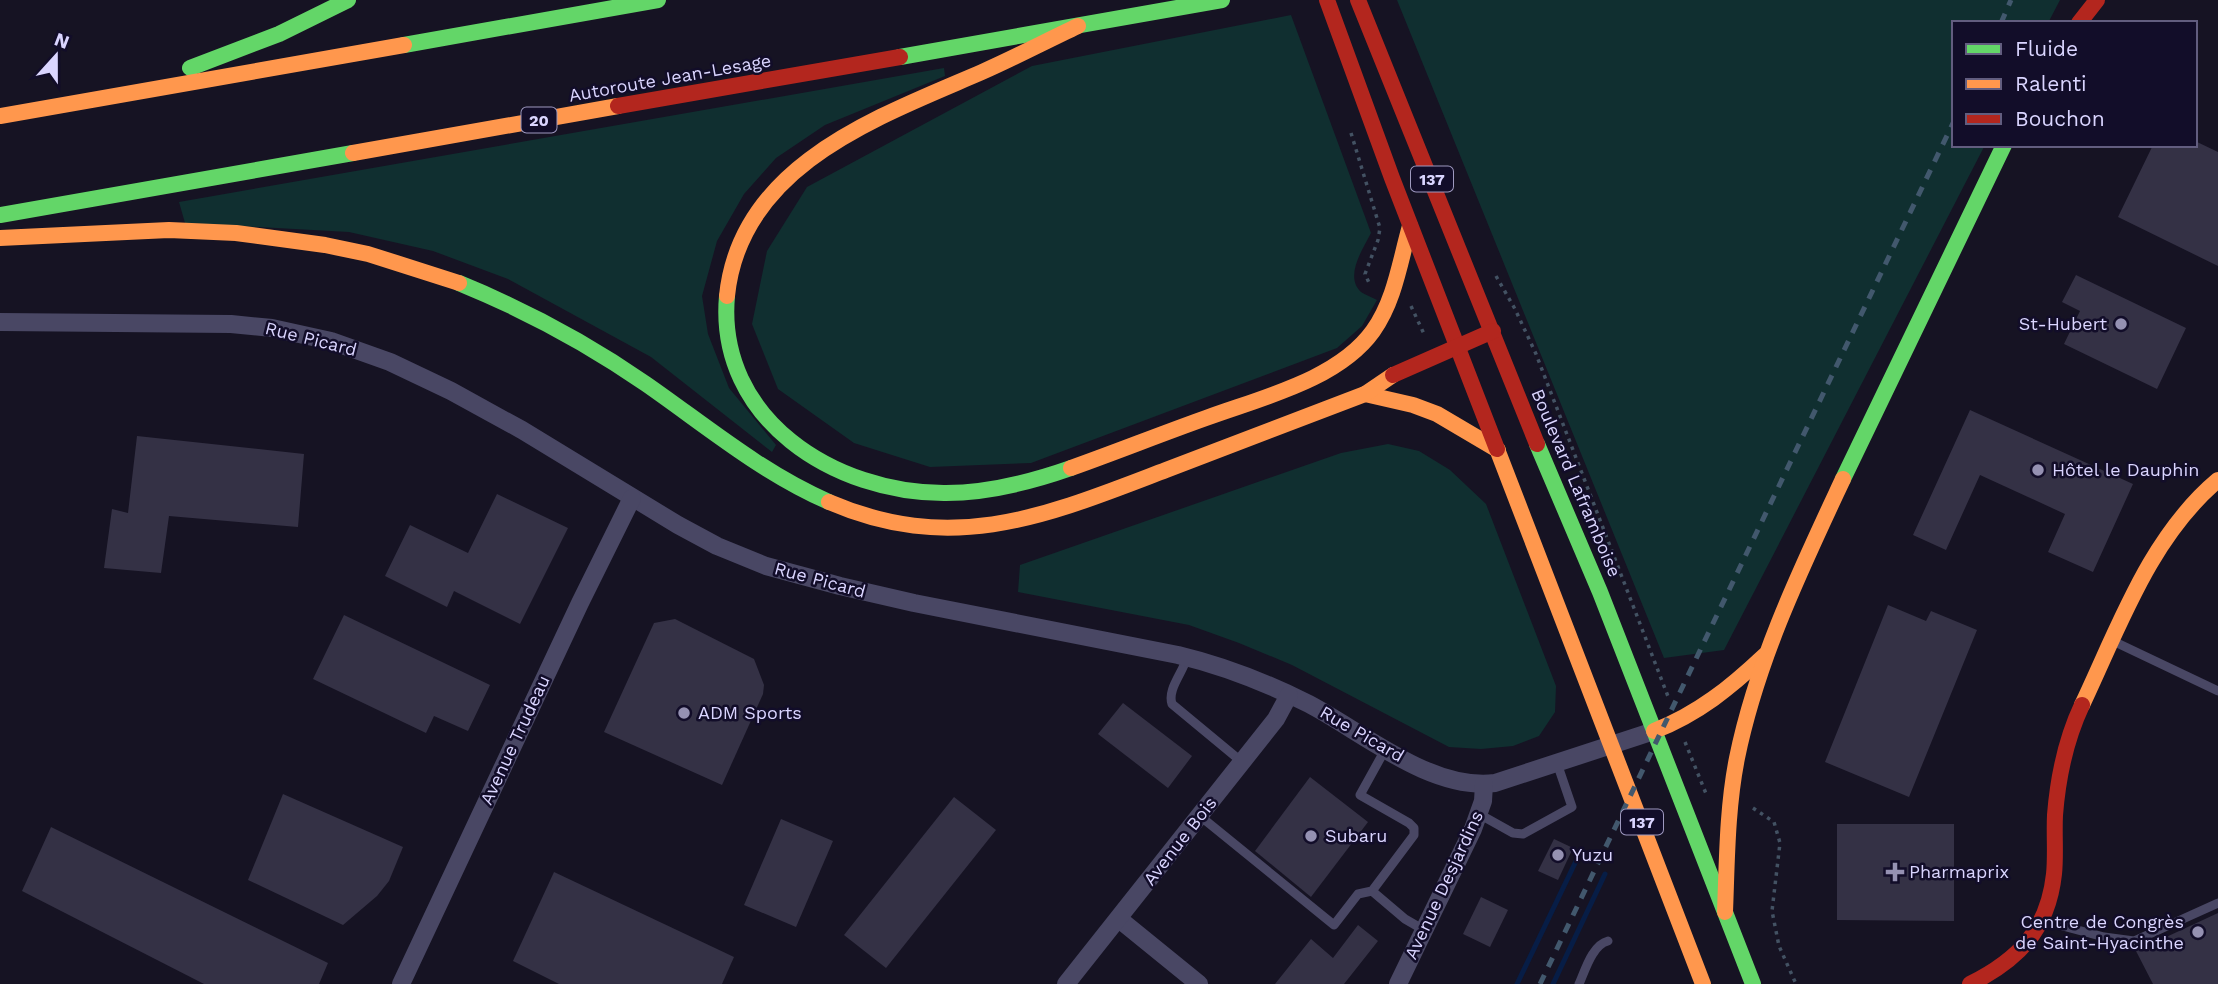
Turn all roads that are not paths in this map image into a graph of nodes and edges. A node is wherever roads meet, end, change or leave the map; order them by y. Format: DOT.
graph roads {
  1 [pos="348,0"];
  2 [pos="658,0"];
  3 [pos="1222,0"];
  4 [pos="1327,0"];
  5 [pos="1358,0"];
  6 [pos="2097,0"];
  7 [pos="2081,21"];
  8 [pos="1078,26"];
  9 [pos="120,94"];
  10 [pos="0,116"];
  11 [pos="2003,147"];
  12 [pos="0,215"];
  13 [pos="1410,226"];
  14 [pos="0,238"];
  15 [pos="0,322"];
  16 [pos="1493,331"];
  17 [pos="1457,346"];
  18 [pos="1365,394"];
  19 [pos="1498,450"];
  20 [pos="2218,480"];
  21 [pos="632,498"];
  22 [pos="2113,640"];
  23 [pos="1768,652"];
  24 [pos="1186,657"];
  25 [pos="2218,691"];
  26 [pos="1289,695"];
  27 [pos="1654,731"];
  28 [pos="1612,744"];
  29 [pos="1386,748"];
  30 [pos="1242,762"];
  31 [pos="1557,763"];
  32 [pos="1484,784"];
  33 [pos="1479,814"];
  34 [pos="1200,816"];
  35 [pos="1372,891"];
  36 [pos="2218,903"];
  37 [pos="1725,912"];
  38 [pos="1119,919"];
  39 [pos="2043,920"];
  40 [pos="1424,930"];
  41 [pos="1608,941"];
  42 [pos="1993,979"];
  43 [pos="401,984"];
  44 [pos="1066,984"];
  45 [pos="1199,984"];
  46 [pos="1398,984"];
  47 [pos="1579,984"];
  48 [pos="1703,984"];
  49 [pos="1753,984"];
  50 [pos="1969,984"];
  1 -- 9 [label="main road"];
  2 -- 9 [label="main road"];
  3 -- 8 [label="main road, Autoroute Jean-Lesage / 20"];
  4 -- 13 [label="main road, 137"];
  5 -- 16 [label="main road, Boulevard Laframboise / 137"];
  6 -- 7 [label="main road"];
  8 -- 12 [label="main road, Autoroute Jean-Lesage / 20"];
  8 -- 13 [label="main road"];
  9 -- 10 [label="main road"];
  11 -- 23 [label="main road"];
  13 -- 17 [label="main road, 137"];
  14 -- 18 [label="main road"];
  15 -- 21 [label="street, Rue Picard"];
  16 -- 17 [label="main road"];
  16 -- 27 [label="main road, Boulevard Laframboise / 137"];
  17 -- 18 [label="main road"];
  17 -- 19 [label="main road, 137"];
  18 -- 19 [label="main road"];
  19 -- 28 [label="main road, 137"];
  20 -- 22 [label="main road"];
  21 -- 24 [label="street, Rue Picard"];
  21 -- 43 [label="street, Avenue Trudeau"];
  22 -- 25 [label="lane"];
  22 -- 39 [label="main road"];
  23 -- 27 [label="main road"];
  23 -- 37 [label="main road"];
  24 -- 26 [label="street, Rue Picard"];
  24 -- 30 [label="lane"];
  26 -- 29 [label="street, Rue Picard"];
  26 -- 30 [label="street, Avenue Bois"];
  27 -- 28 [label="street, Rue Picard"];
  27 -- 37 [label="main road, Boulevard Laframboise / 137"];
  28 -- 31 [label="street, Rue Picard"];
  28 -- 48 [label="main road, 137"];
  29 -- 32 [label="street, Rue Picard"];
  29 -- 35 [label="lane"];
  30 -- 34 [label="street, Avenue Bois"];
  31 -- 32 [label="street, Rue Picard"];
  31 -- 33 [label="lane"];
  32 -- 33 [label="street, Avenue Desjardins"];
  33 -- 40 [label="street, Avenue Desjardins"];
  34 -- 35 [label="lane"];
  34 -- 38 [label="street, Avenue Bois"];
  35 -- 40 [label="lane"];
  36 -- 39 [label="lane"];
  37 -- 49 [label="main road, Boulevard Laframboise / 137"];
  38 -- 44 [label="street, Avenue Bois"];
  38 -- 45 [label="street"];
  39 -- 42 [label="main road"];
  40 -- 46 [label="street, Avenue Desjardins"];
  41 -- 47 [label="lane"];
  42 -- 50 [label="main road"];
}
